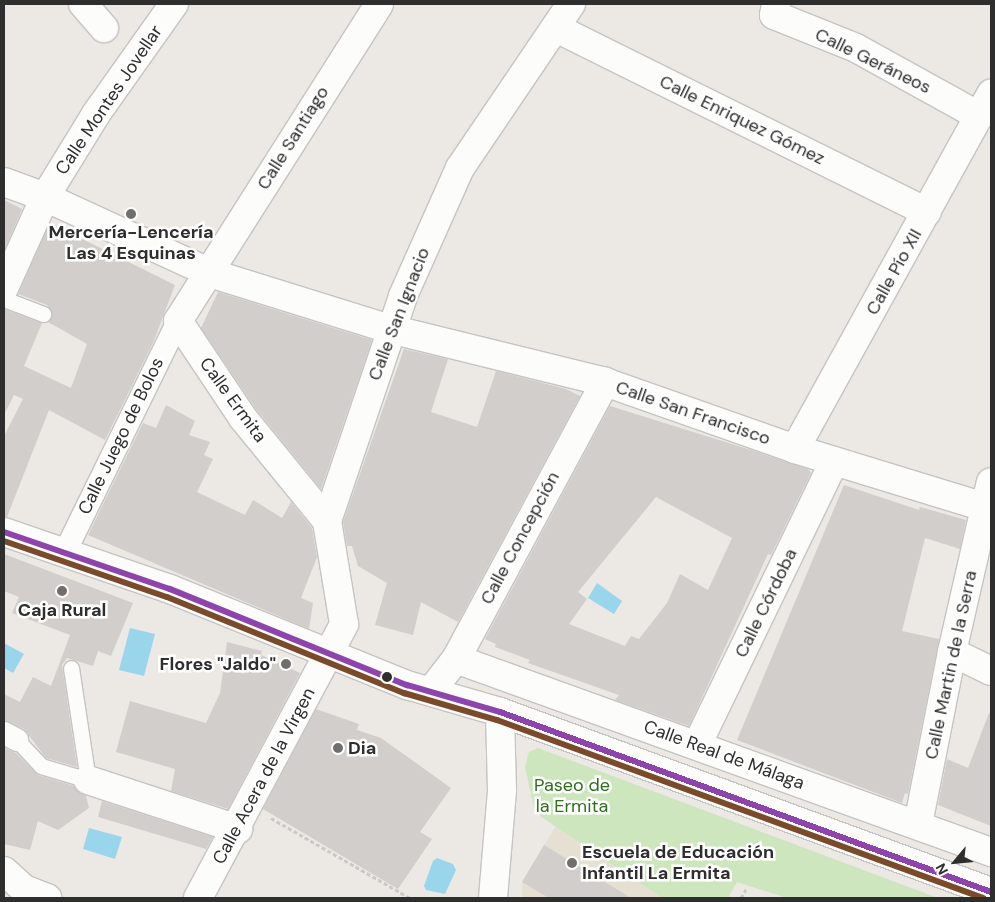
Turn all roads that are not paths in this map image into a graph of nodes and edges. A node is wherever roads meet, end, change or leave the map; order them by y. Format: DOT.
graph roads {
  1 [pos="83,4"];
  2 [pos="174,4"];
  3 [pos="379,4"];
  4 [pos="571,4"];
  5 [pos="776,4"];
  6 [pos="104,28"];
  7 [pos="556,28"];
  8 [pos="985,105"];
  9 [pos="4,182"];
  10 [pos="45,197"];
  11 [pos="927,212"];
  12 [pos="210,273"];
  13 [pos="4,288"];
  14 [pos="4,299"];
  15 [pos="43,314"];
  16 [pos="178,321"];
  17 [pos="390,329"];
  18 [pos="605,382"];
  19 [pos="796,449"];
  20 [pos="834,461"];
  21 [pos="989,499"];
  22 [pos="327,521"];
  23 [pos="4,532"];
  24 [pos="65,552"];
  25 [pos="952,652"];
  26 [pos="330,654"];
  27 [pos="456,659"];
  28 [pos="70,668"];
  29 [pos="991,671"];
  30 [pos="431,691"];
  31 [pos="500,712"];
  32 [pos="10,737"];
  33 [pos="698,745"];
  34 [pos="88,780"];
  35 [pos="918,824"];
  36 [pos="238,829"];
  37 [pos="991,852"];
  38 [pos="9,883"];
  39 [pos="991,892"];
  40 [pos="47,898"];
  41 [pos="198,898"];
  42 [pos="493,898"];
  1 -- 6 [label="street"];
  2 -- 10 [label="street, Calle Montes Jovellar"];
  3 -- 12 [label="street, Calle Santiago"];
  4 -- 7 [label="street, Calle San Ignacio"];
  5 -- 8 [label="street, Calle Geráneos"];
  7 -- 11 [label="street, Calle Enriquez Gómez"];
  7 -- 17 [label="street, Calle San Ignacio"];
  8 -- 11 [label="street, Calle Pío XII"];
  9 -- 10 [label="street, Calle San Francisco"];
  10 -- 12 [label="street, Calle San Francisco"];
  10 -- 13 [label="street, Calle Montes Jovellar"];
  11 -- 19 [label="street, Calle Pío XII"];
  12 -- 16 [label="street"];
  12 -- 17 [label="street, Calle San Francisco"];
  14 -- 15 [label="lane"];
  16 -- 22 [label="street, Calle Ermita"];
  16 -- 24 [label="street, Calle Juego de Bolos"];
  17 -- 18 [label="street, Calle San Francisco"];
  17 -- 22 [label="street, Calle San Ignacio"];
  18 -- 19 [label="street, Calle San Francisco"];
  18 -- 27 [label="street, Calle Concepción"];
  19 -- 20 [label="street, Calle San Francisco"];
  20 -- 21 [label="street, Calle San Francisco"];
  20 -- 33 [label="street, Calle Córdoba"];
  21 -- 25 [label="street, Calle Martin de la Serra"];
  22 -- 26 [label="street, Calle San Ignacio"];
  23 -- 24 [label="street, Calle Real de Málaga"];
  24 -- 26 [label="street, Calle Real de Málaga"];
  25 -- 29 [label="street"];
  25 -- 35 [label="street, Calle Martin de la Serra"];
  26 -- 30 [label="street, Calle Real de Málaga"];
  26 -- 36 [label="street, Calle Acera de la Virgen"];
  27 -- 30 [label="street, Calle Concepción"];
  27 -- 33 [label="street, Calle Real de Málaga"];
  28 -- 34 [label="lane"];
  30 -- 31 [label="street, Calle Real de Málaga"];
  31 -- 39 [label="street, Calle Real de Málaga"];
  31 -- 42 [label="street"];
  32 -- 34 [label="lane"];
  33 -- 35 [label="street, Calle Real de Málaga"];
  34 -- 36 [label="street"];
  35 -- 37 [label="street, Calle Real de Málaga"];
  36 -- 41 [label="street, Calle Acera de la Virgen"];
  38 -- 40 [label="street"];
}
